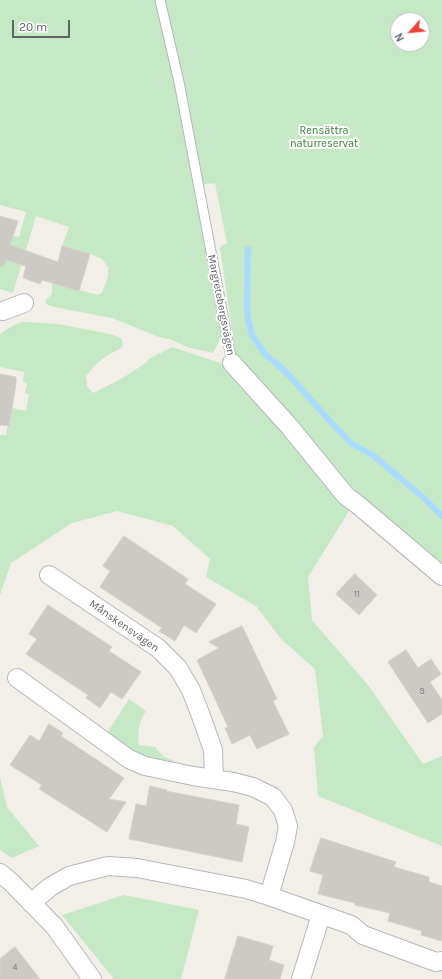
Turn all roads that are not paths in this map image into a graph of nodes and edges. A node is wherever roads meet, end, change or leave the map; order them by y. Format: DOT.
graph roads {
  1 [pos="160,0"];
  2 [pos="24,303"];
  3 [pos="1,311"];
  4 [pos="232,363"];
  5 [pos="49,575"];
  6 [pos="442,576"];
  7 [pos="17,678"];
  8 [pos="214,779"];
  9 [pos="0,873"];
  10 [pos="269,896"];
  11 [pos="31,903"];
  12 [pos="321,915"];
  13 [pos="442,961"];
  14 [pos="92,979"];
  15 [pos="301,979"];
  1 -- 4 [label="lane, Margretebergsvägen"];
  2 -- 3 [label="street"];
  4 -- 6 [label="street, Margretebergsvägen"];
  5 -- 8 [label="street, Månskensvägen"];
  7 -- 8 [label="street"];
  8 -- 10 [label="street"];
  9 -- 11 [label="street"];
  10 -- 11 [label="street"];
  10 -- 12 [label="street"];
  11 -- 14 [label="street"];
  12 -- 13 [label="street"];
  12 -- 15 [label="street"];
}
